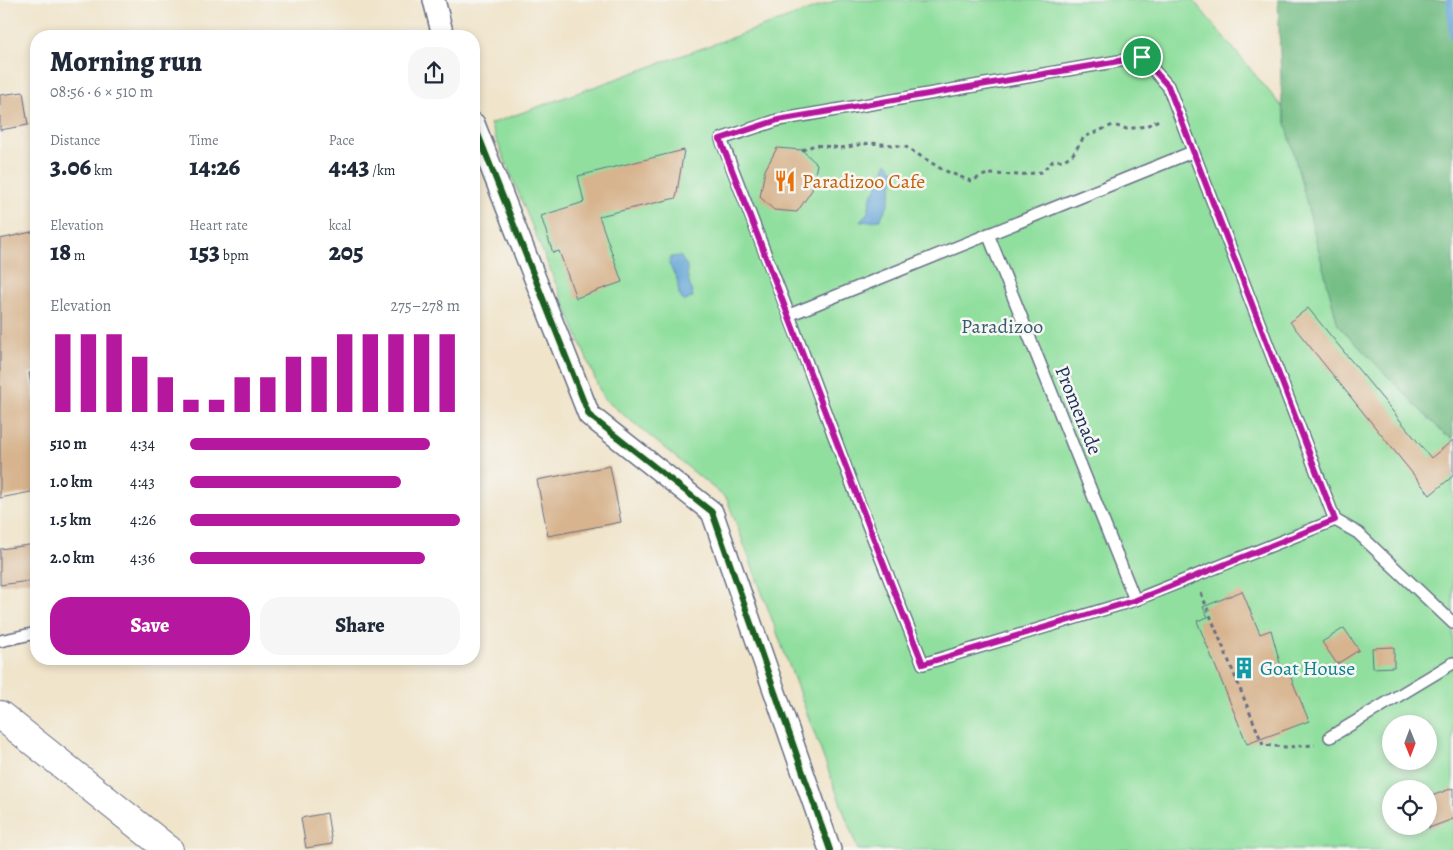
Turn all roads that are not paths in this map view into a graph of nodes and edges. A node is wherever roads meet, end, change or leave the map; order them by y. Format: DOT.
graph roads {
  1 [pos="434,0"];
  2 [pos="442,30"];
  3 [pos="480,139"];
  4 [pos="1192,152"];
  5 [pos="988,234"];
  6 [pos="789,315"];
  7 [pos="1335,520"];
  8 [pos="1136,600"];
  9 [pos="1453,623"];
  10 [pos="30,634"];
  11 [pos="0,641"];
  12 [pos="1453,663"];
  13 [pos="0,715"];
  14 [pos="1330,737"];
  15 [pos="169,850"];
  16 [pos="830,850"];
  1 -- 2 [label="street"];
  3 -- 16 [label="street"];
  4 -- 5 [label="lane"];
  4 -- 6 [label="lane"];
  4 -- 7 [label="lane"];
  5 -- 6 [label="lane"];
  5 -- 8 [label="lane, Promenade"];
  6 -- 8 [label="lane"];
  7 -- 8 [label="lane"];
  7 -- 9 [label="lane"];
  10 -- 11 [label="lane"];
  12 -- 14 [label="lane"];
  13 -- 15 [label="main road"];
}
